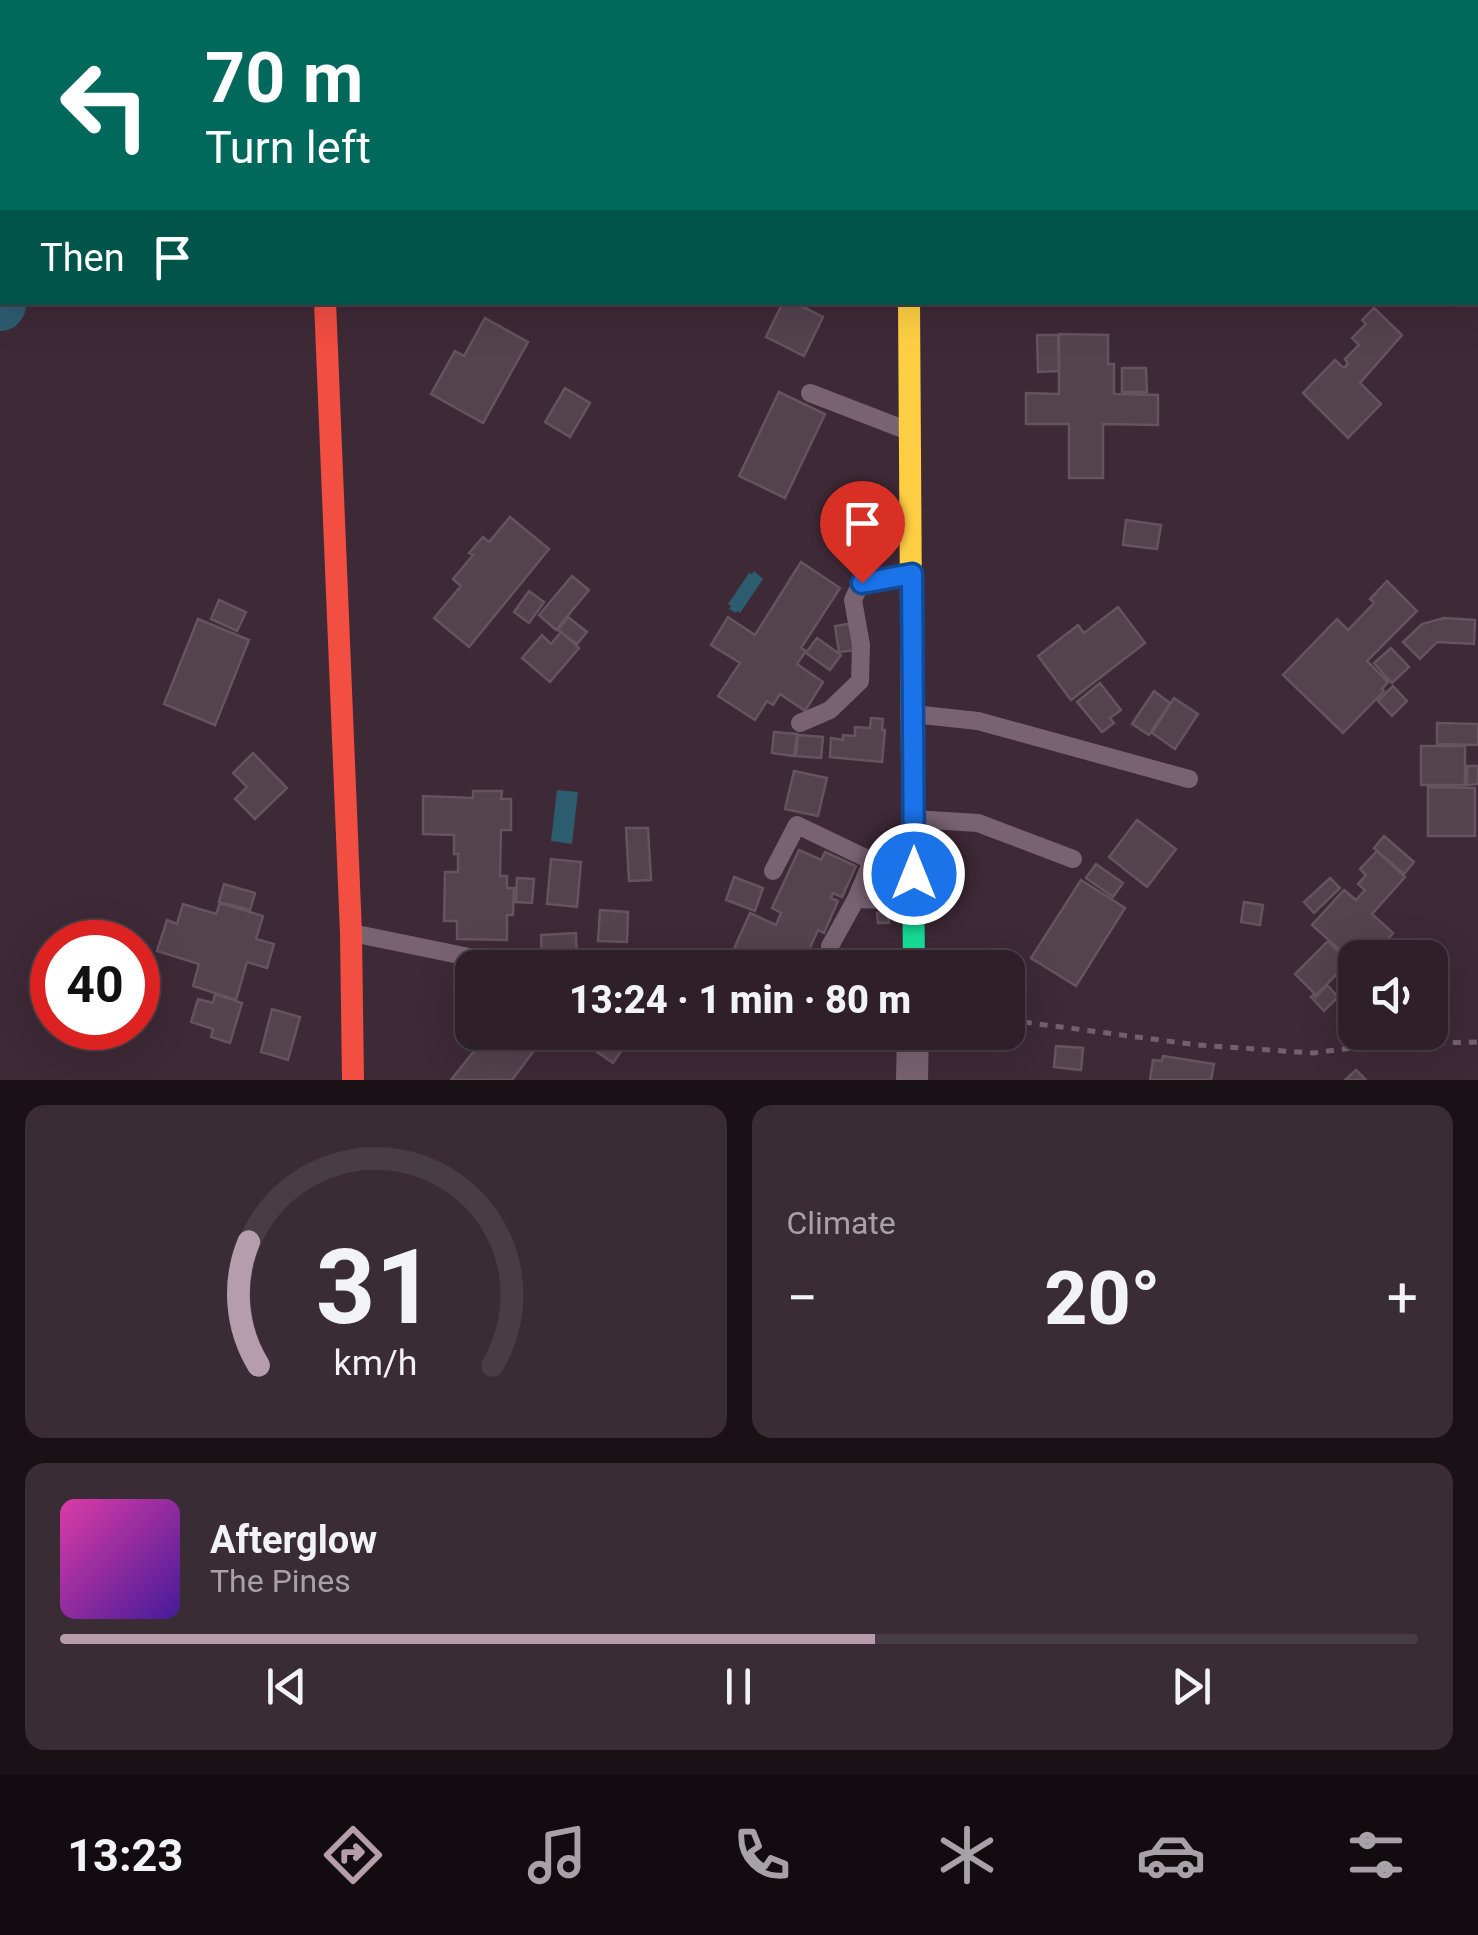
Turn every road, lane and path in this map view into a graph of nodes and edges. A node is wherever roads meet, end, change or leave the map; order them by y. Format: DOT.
graph roads {
  1 [pos="325,305"];
  2 [pos="909,305"];
  3 [pos="810,392"];
  4 [pos="911,432"];
  5 [pos="912,574"];
  6 [pos="912,714"];
  7 [pos="800,723"];
  8 [pos="1190,779"];
  9 [pos="913,819"];
  10 [pos="1073,859"];
  11 [pos="773,871"];
  12 [pos="856,899"];
  13 [pos="914,901"];
  14 [pos="352,933"];
  15 [pos="830,946"];
  16 [pos="914,950"];
  17 [pos="455,954"];
  18 [pos="1025,1022"];
  19 [pos="1478,1042"];
  20 [pos="913,1050"];
  21 [pos="353,1080"];
  22 [pos="912,1080"];
  1 -- 14 [label="street"];
  2 -- 4 [label="street"];
  3 -- 4 [label="lane"];
  4 -- 5 [label="street"];
  5 -- 6 [label="street"];
  5 -- 7 [label="lane"];
  6 -- 8 [label="lane"];
  6 -- 9 [label="street"];
  9 -- 10 [label="lane"];
  9 -- 13 [label="street"];
  11 -- 12 [label="lane"];
  12 -- 13 [label="lane"];
  12 -- 15 [label="lane"];
  13 -- 16 [label="street"];
  14 -- 17 [label="lane"];
  14 -- 21 [label="street"];
  18 -- 19 [label="path"];
  20 -- 22 [label="street"];
}
